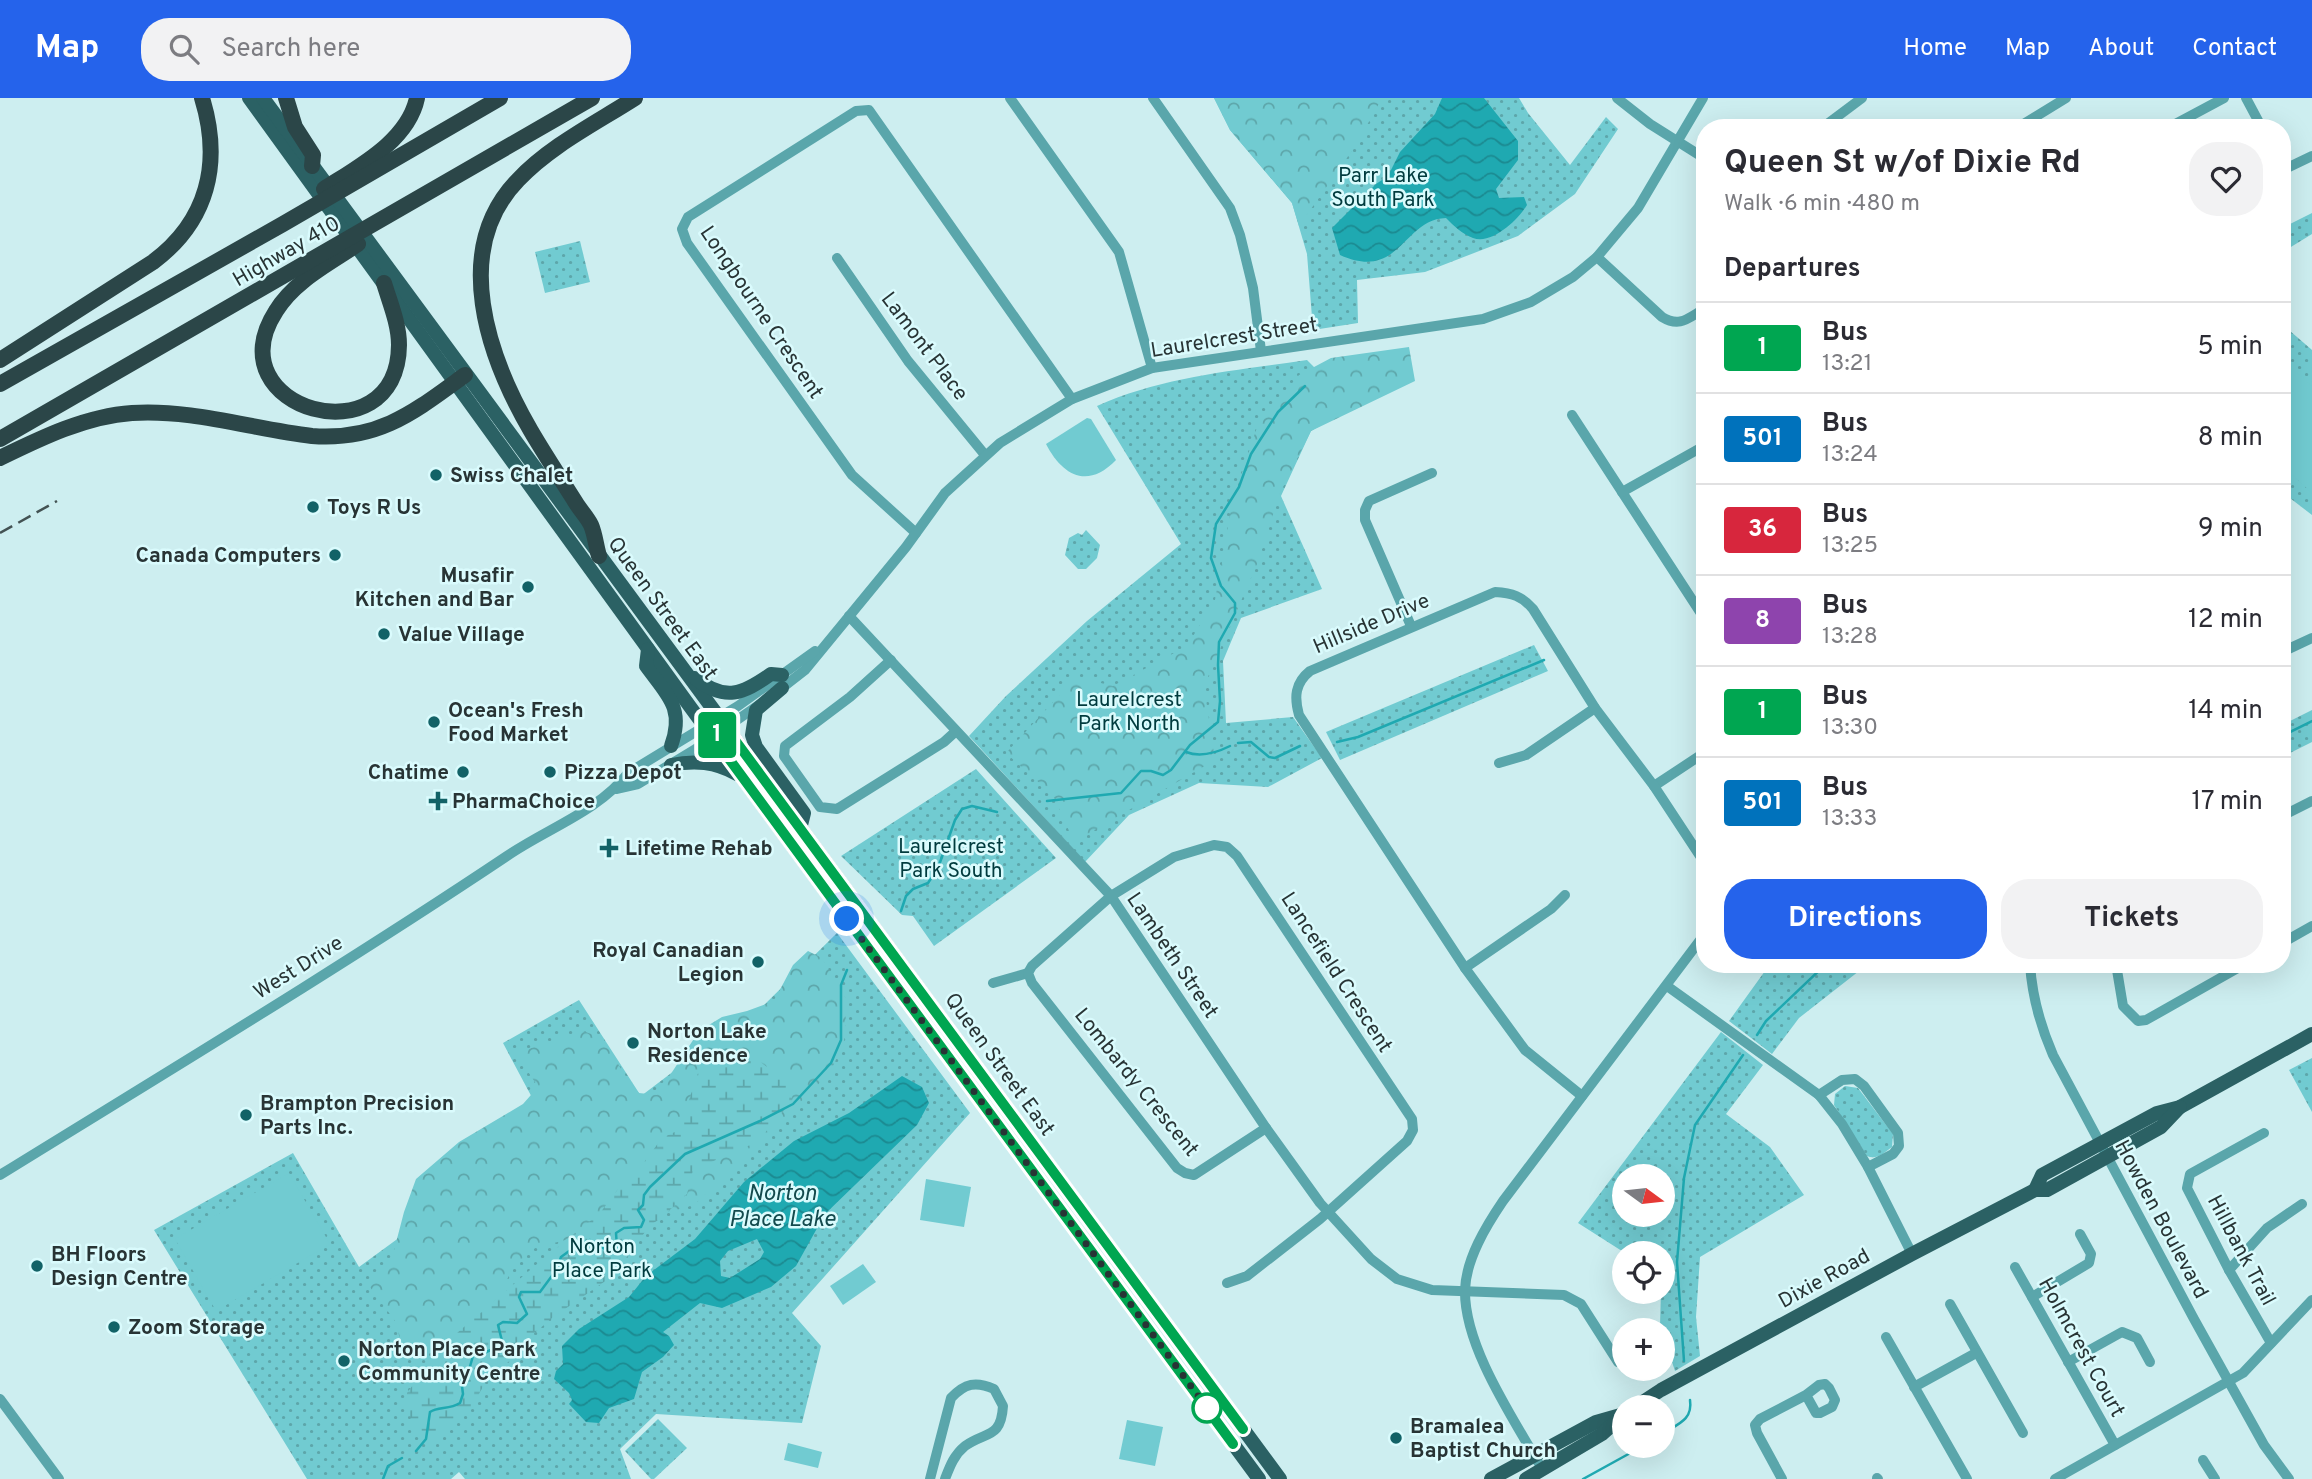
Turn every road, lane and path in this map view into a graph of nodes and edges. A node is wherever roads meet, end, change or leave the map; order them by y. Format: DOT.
graph roads {
  1 [pos="202,98"];
  2 [pos="248,98"];
  3 [pos="263,98"];
  4 [pos="286,98"];
  5 [pos="417,98"];
  6 [pos="500,98"];
  7 [pos="592,98"];
  8 [pos="635,98"];
  9 [pos="1010,98"];
  10 [pos="1153,98"];
  11 [pos="1617,98"];
  12 [pos="1703,98"];
  13 [pos="1862,98"];
  14 [pos="2066,98"];
  15 [pos="2224,98"];
  16 [pos="2246,98"];
  17 [pos="1837,119"];
  18 [pos="2032,119"];
  19 [pos="2185,119"];
  20 [pos="2257,119"];
  21 [pos="1677,142"];
  22 [pos="1696,153"];
  23 [pos="2312,156"];
  24 [pos="2291,166"];
  25 [pos="307,169"];
  26 [pos="401,209"];
  27 [pos="283,224"];
  28 [pos="1597,257"];
  29 [pos="837,258"];
  30 [pos="377,263"];
  31 [pos="384,283"];
  32 [pos="1696,314"];
  33 [pos="1261,351"];
  34 [pos="0,360"];
  35 [pos="1152,368"];
  36 [pos="461,378"];
  37 [pos="0,384"];
  38 [pos="1072,398"];
  39 [pos="1572,415"];
  40 [pos="0,439"];
  41 [pos="1696,450"];
  42 [pos="985,455"];
  43 [pos="0,458"];
  44 [pos="1432,473"];
  45 [pos="1622,492"];
  46 [pos="916,533"];
  47 [pos="599,556"];
  48 [pos="1696,606"];
  49 [pos="849,616"];
  50 [pos="1411,626"];
  51 [pos="2312,638"];
  52 [pos="2291,648"];
  53 [pos="648,649"];
  54 [pos="891,660"];
  55 [pos="679,665"];
  56 [pos="782,682"];
  57 [pos="1595,708"];
  58 [pos="722,723"];
  59 [pos="953,729"];
  60 [pos="709,732"];
  61 [pos="671,746"];
  62 [pos="1696,758"];
  63 [pos="1499,763"];
  64 [pos="671,765"];
  65 [pos="743,778"];
  66 [pos="1654,786"];
  67 [pos="615,789"];
  68 [pos="2312,801"];
  69 [pos="2291,812"];
  70 [pos="800,829"];
  71 [pos="1696,850"];
  72 [pos="1565,895"];
  73 [pos="1111,896"];
  74 [pos="2312,926"];
  75 [pos="2291,938"];
  76 [pos="1696,946"];
  77 [pos="1465,968"];
  78 [pos="1028,973"];
  79 [pos="2031,973"];
  80 [pos="2118,973"];
  81 [pos="2229,973"];
  82 [pos="993,983"];
  83 [pos="1668,986"];
  84 [pos="2312,1034"];
  85 [pos="1582,1096"];
  86 [pos="1819,1096"];
  87 [pos="2180,1107"];
  88 [pos="1266,1128"];
  89 [pos="2264,1133"];
  90 [pos="2099,1144"];
  91 [pos="2107,1157"];
  92 [pos="1868,1167"];
  93 [pos="0,1175"];
  94 [pos="1042,1185"];
  95 [pos="2035,1189"];
  96 [pos="2302,1204"];
  97 [pos="1080,1208"];
  98 [pos="1328,1213"];
  99 [pos="2080,1234"];
  100 [pos="1912,1254"];
  101 [pos="2015,1267"];
  102 [pos="2229,1270"];
  103 [pos="1227,1283"];
  104 [pos="1465,1290"];
  105 [pos="2032,1297"];
  106 [pos="2312,1300"];
  107 [pos="1950,1304"];
  108 [pos="1886,1337"];
  109 [pos="2271,1343"];
  110 [pos="1612,1353"];
  111 [pos="1976,1353"];
  112 [pos="2068,1362"];
  113 [pos="2150,1362"];
  114 [pos="2230,1383"];
  115 [pos="1914,1387"];
  116 [pos="1654,1395"];
  117 [pos="1805,1395"];
  118 [pos="0,1399"];
  119 [pos="1612,1417"];
  120 [pos="1612,1425"];
  121 [pos="2023,1433"];
  122 [pos="2115,1445"];
  123 [pos="1535,1455"];
  124 [pos="2203,1460"];
  125 [pos="1543,1470"];
  126 [pos="930,1477"];
  127 [pos="945,1478"];
  128 [pos="59,1479"];
  129 [pos="1259,1479"];
  130 [pos="1280,1479"];
  131 [pos="1491,1479"];
  132 [pos="1526,1479"];
  133 [pos="1782,1479"];
  134 [pos="1967,1479"];
  135 [pos="2055,1479"];
  136 [pos="2215,1479"];
  137 [pos="2289,1479"];
  1 -- 34 [label="highway"];
  2 -- 25 [label="main road, Queen Street East"];
  3 -- 25 [label="main road, Queen Street East"];
  4 -- 25 [label="highway"];
  5 -- 27 [label="highway"];
  6 -- 27 [label="highway, Highway 410"];
  7 -- 26 [label="highway, Highway 410"];
  8 -- 47 [label="highway"];
  9 -- 35 [label="street"];
  10 -- 33 [label="street"];
  11 -- 21 [label="street"];
  12 -- 21 [label="street, Laurelcrest Street"];
  13 -- 17 [label="street"];
  14 -- 18 [label="street"];
  15 -- 19 [label="street"];
  16 -- 20 [label="street"];
  21 -- 22 [label="street"];
  21 -- 28 [label="street, Laurelcrest Street"];
  23 -- 24 [label="street"];
  25 -- 30 [label="main road, Queen Street East"];
  26 -- 31 [label="highway"];
  26 -- 40 [label="highway, Highway 410"];
  27 -- 37 [label="highway, Highway 410"];
  28 -- 32 [label="street"];
  28 -- 33 [label="street, Laurelcrest Street"];
  29 -- 42 [label="street, Lamont Place"];
  30 -- 31 [label="main road, Queen Street East"];
  30 -- 36 [label="main road, Queen Street East"];
  31 -- 36 [label="main road, Queen Street East"];
  33 -- 35 [label="street, Laurelcrest Street"];
  35 -- 38 [label="street, Laurelcrest Street"];
  36 -- 43 [label="highway"];
  36 -- 47 [label="main road, Queen Street East"];
  36 -- 53 [label="main road, Queen Street East"];
  38 -- 42 [label="street, Laurelcrest Street"];
  38 -- 46 [label="street, Longbourne Crescent"];
  39 -- 45 [label="street"];
  41 -- 45 [label="street"];
  42 -- 46 [label="street, Laurelcrest Street"];
  44 -- 50 [label="street"];
  45 -- 48 [label="street"];
  46 -- 49 [label="street, Laurelcrest Street"];
  47 -- 55 [label="main road, Queen Street East"];
  49 -- 54 [label="street, Lambeth Street"];
  49 -- 56 [label="street, Laurelcrest Street"];
  50 -- 57 [label="street, Hillside Drive"];
  50 -- 77 [label="street, Hillside Drive"];
  51 -- 52 [label="street"];
  53 -- 60 [label="main road, Queen Street East"];
  53 -- 61 [label="main road"];
  54 -- 59 [label="street, Lambeth Street"];
  54 -- 59 [label="street"];
  55 -- 56 [label="main road"];
  55 -- 58 [label="main road, Queen Street East"];
  56 -- 58 [label="street, Laurelcrest Street"];
  56 -- 70 [label="main road"];
  57 -- 63 [label="street"];
  57 -- 66 [label="street, Hillside Drive"];
  58 -- 60 [label="street, West Drive"];
  58 -- 70 [label="main road, Queen Street East"];
  59 -- 73 [label="street, Lambeth Street"];
  60 -- 61 [label="street, West Drive"];
  60 -- 64 [label="street, West Drive"];
  60 -- 65 [label="main road, Queen Street East"];
  61 -- 67 [label="street, West Drive"];
  62 -- 66 [label="street"];
  64 -- 65 [label="main road"];
  64 -- 67 [label="street, West Drive"];
  65 -- 94 [label="main road, Queen Street East"];
  66 -- 71 [label="street, Hillside Drive"];
  67 -- 93 [label="street, West Drive"];
  68 -- 69 [label="street"];
  70 -- 97 [label="main road, Queen Street East"];
  72 -- 77 [label="street"];
  73 -- 78 [label="street"];
  73 -- 88 [label="street, Lambeth Street"];
  73 -- 98 [label="street, Lancefield Crescent"];
  74 -- 75 [label="street"];
  76 -- 83 [label="street"];
  77 -- 85 [label="street, Hillside Drive"];
  78 -- 82 [label="street"];
  78 -- 88 [label="street, Lombardy Crescent"];
  79 -- 90 [label="street, Howden Boulevard"];
  80 -- 81 [label="street"];
  83 -- 85 [label="street"];
  83 -- 86 [label="street"];
  84 -- 87 [label="main road, Dixie Road"];
  85 -- 104 [label="street"];
  86 -- 92 [label="street"];
  86 -- 92 [label="street"];
  87 -- 90 [label="main road, Dixie Road"];
  87 -- 91 [label="main road, Dixie Road"];
  88 -- 98 [label="street, Lambeth Street"];
  89 -- 102 [label="street, Hillbank Trail"];
  90 -- 91 [label="street, Howden Boulevard"];
  90 -- 95 [label="main road, Dixie Road"];
  91 -- 95 [label="main road, Dixie Road"];
  91 -- 114 [label="street, Howden Boulevard"];
  92 -- 100 [label="street"];
  94 -- 97 [label="main road"];
  94 -- 129 [label="main road, Queen Street East"];
  95 -- 100 [label="main road, Dixie Road"];
  96 -- 102 [label="street"];
  97 -- 130 [label="main road, Queen Street East"];
  98 -- 103 [label="street, Lancefield Crescent"];
  98 -- 104 [label="street, Lambeth Street"];
  99 -- 105 [label="street"];
  100 -- 116 [label="main road, Dixie Road"];
  101 -- 105 [label="street, Holmcrest Court"];
  102 -- 109 [label="street, Hillbank Trail"];
  104 -- 110 [label="street, Lambeth Street"];
  104 -- 123 [label="street"];
  105 -- 112 [label="street, Holmcrest Court"];
  106 -- 109 [label="street"];
  107 -- 111 [label="street"];
  108 -- 115 [label="street"];
  109 -- 114 [label="street"];
  111 -- 115 [label="street"];
  111 -- 121 [label="street"];
  112 -- 113 [label="street"];
  112 -- 122 [label="street, Holmcrest Court"];
  114 -- 122 [label="street"];
  114 -- 137 [label="street, Howden Boulevard"];
  115 -- 134 [label="street"];
  117 -- 133 [label="street"];
  118 -- 128 [label="street"];
  119 -- 123 [label="main road"];
  120 -- 125 [label="main road"];
  122 -- 135 [label="street"];
  123 -- 125 [label="street"];
  123 -- 131 [label="main road"];
  124 -- 136 [label="street"];
  125 -- 132 [label="main road"];
  126 -- 127 [label="street"];
  126 -- 127 [label="street"];
}
